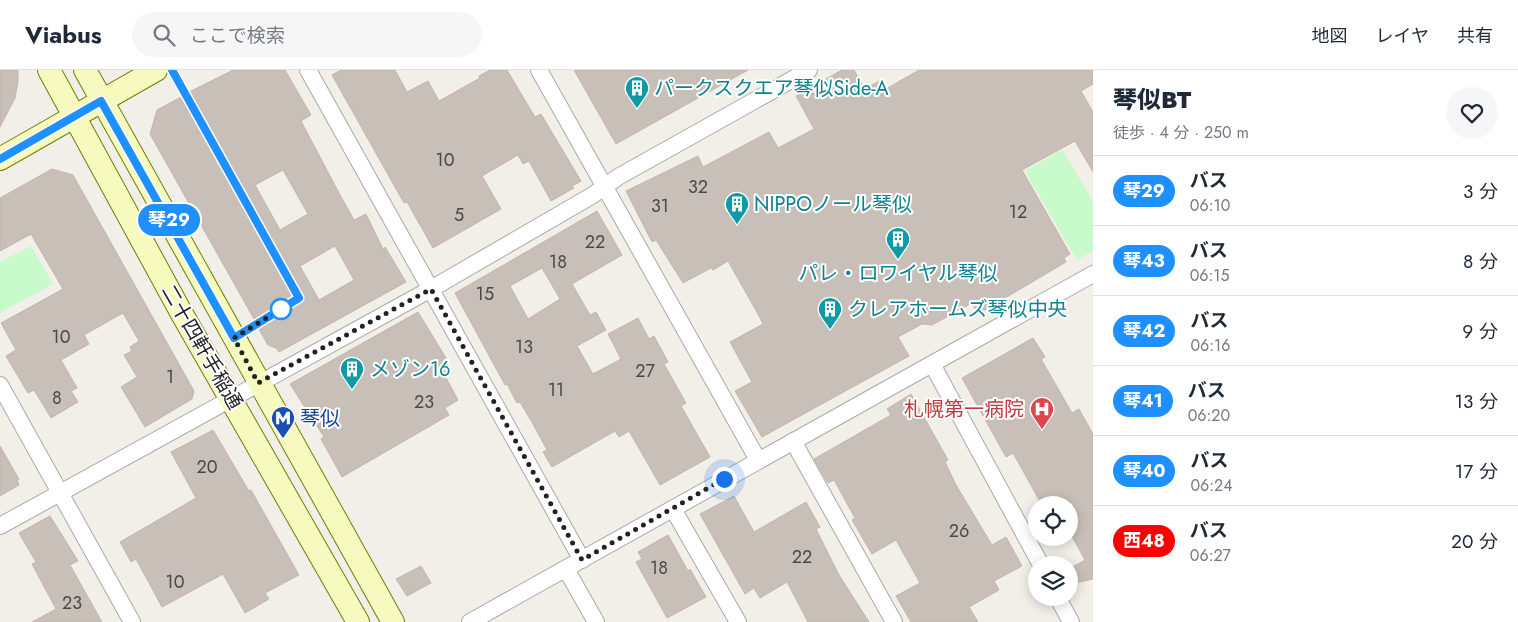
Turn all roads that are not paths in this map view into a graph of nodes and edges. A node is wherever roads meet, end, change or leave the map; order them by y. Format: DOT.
graph roads {
  1 [pos="49,70"];
  2 [pos="85,70"];
  3 [pos="156,70"];
  4 [pos="172,70"];
  5 [pos="308,70"];
  6 [pos="539,70"];
  7 [pos="809,70"];
  8 [pos="186,94"];
  9 [pos="101,101"];
  10 [pos="74,116"];
  11 [pos="0,159"];
  12 [pos="604,187"];
  13 [pos="1093,274"];
  14 [pos="431,289"];
  15 [pos="256,324"];
  16 [pos="234,338"];
  17 [pos="932,364"];
  18 [pos="258,383"];
  19 [pos="0,385"];
  20 [pos="231,398"];
  21 [pos="793,441"];
  22 [pos="758,460"];
  23 [pos="60,492"];
  24 [pos="673,509"];
  25 [pos="0,526"];
  26 [pos="1036,556"];
  27 [pos="582,560"];
  28 [pos="566,569"];
  29 [pos="1062,606"];
  30 [pos="132,622"];
  31 [pos="358,622"];
  32 [pos="393,622"];
  33 [pos="470,622"];
  34 [pos="596,622"];
  35 [pos="738,622"];
  36 [pos="894,622"];
  37 [pos="1071,622"];
  1 -- 10 [label="street, 二十四軒手稲通"];
  2 -- 9 [label="street, 二十四軒手稲通"];
  3 -- 9 [label="street"];
  4 -- 8 [label="lane"];
  5 -- 14 [label="street"];
  6 -- 12 [label="street"];
  7 -- 12 [label="street"];
  9 -- 10 [label="street"];
  9 -- 16 [label="street, 二十四軒手稲通"];
  10 -- 11 [label="street"];
  10 -- 20 [label="street, 二十四軒手稲通"];
  12 -- 14 [label="street"];
  12 -- 22 [label="street"];
  13 -- 17 [label="street"];
  14 -- 18 [label="street"];
  14 -- 27 [label="street"];
  15 -- 16 [label="lane"];
  16 -- 18 [label="street, 二十四軒手稲通"];
  17 -- 21 [label="street"];
  17 -- 26 [label="street"];
  18 -- 20 [label="street"];
  18 -- 32 [label="street, 二十四軒手稲通"];
  19 -- 23 [label="street"];
  20 -- 23 [label="street"];
  20 -- 31 [label="street, 二十四軒手稲通"];
  21 -- 22 [label="street"];
  21 -- 36 [label="street"];
  22 -- 24 [label="street"];
  23 -- 25 [label="street"];
  23 -- 30 [label="street"];
  24 -- 27 [label="street"];
  24 -- 35 [label="street"];
  27 -- 28 [label="street"];
  28 -- 33 [label="street"];
  28 -- 34 [label="street"];
  29 -- 37 [label="street"];
}
